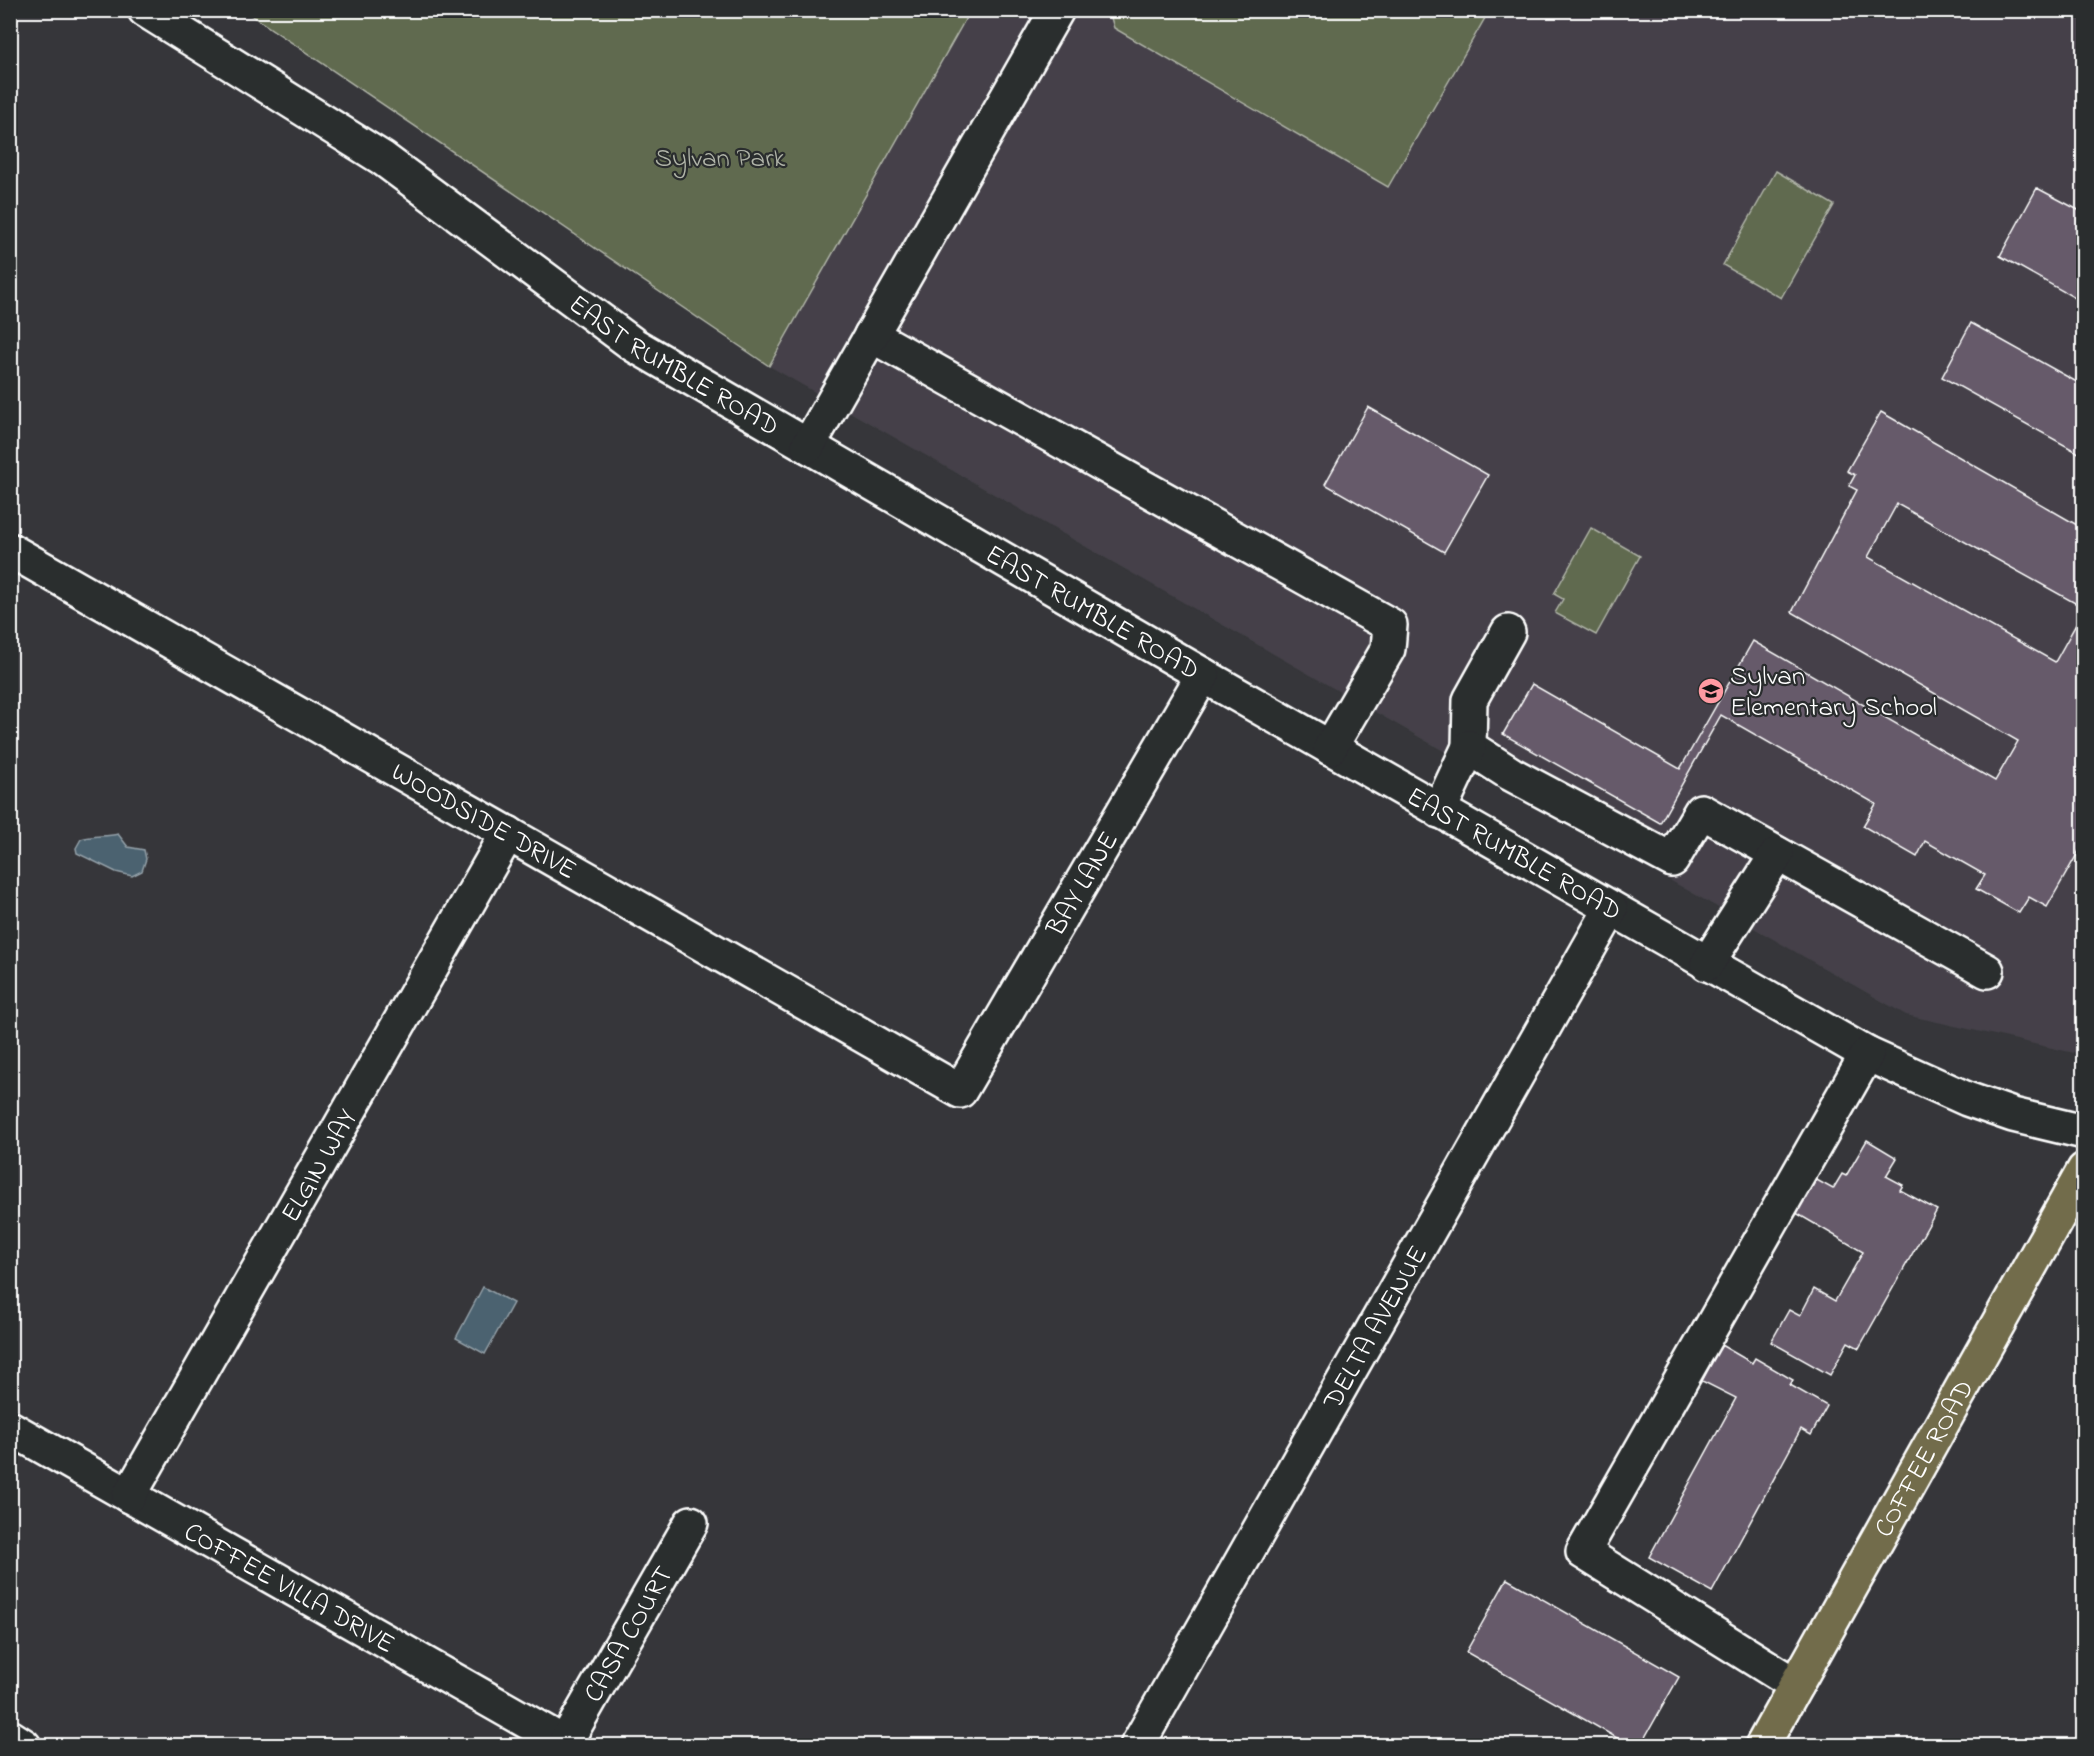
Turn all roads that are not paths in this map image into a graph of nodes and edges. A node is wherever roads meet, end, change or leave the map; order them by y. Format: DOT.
graph roads {
  1 [pos="1057,10"];
  2 [pos="152,12"];
  3 [pos="871,335"];
  4 [pos="808,446"];
  5 [pos="10,550"];
  6 [pos="1508,632"];
  7 [pos="1203,675"];
  8 [pos="1469,747"];
  9 [pos="1330,748"];
  10 [pos="1439,811"];
  11 [pos="508,833"];
  12 [pos="1777,854"];
  13 [pos="1611,909"];
  14 [pos="1707,964"];
  15 [pos="1987,971"];
  16 [pos="1867,1054"];
  17 [pos="960,1091"];
  18 [pos="2084,1132"];
  19 [pos="2084,1170"];
  20 [pos="10,1428"];
  21 [pos="129,1496"];
  22 [pos="691,1523"];
  23 [pos="1796,1685"];
  24 [pos="10,1737"];
  25 [pos="567,1744"];
  26 [pos="24,1746"];
  27 [pos="1137,1746"];
  28 [pos="1762,1746"];
  1 -- 3 [label="street"];
  2 -- 4 [label="street, EAST RUMBLE ROAD"];
  3 -- 4 [label="street"];
  3 -- 9 [label="street"];
  4 -- 7 [label="street, EAST RUMBLE ROAD"];
  5 -- 11 [label="street, WOODSIDE DRIVE"];
  6 -- 8 [label="street"];
  7 -- 9 [label="street, EAST RUMBLE ROAD"];
  7 -- 17 [label="street, BAY LANE"];
  8 -- 10 [label="street"];
  8 -- 12 [label="street"];
  9 -- 10 [label="street, EAST RUMBLE ROAD"];
  10 -- 13 [label="street, EAST RUMBLE ROAD"];
  11 -- 17 [label="street, WOODSIDE DRIVE"];
  11 -- 21 [label="street, ELGIN WAY"];
  12 -- 14 [label="street"];
  12 -- 15 [label="street"];
  13 -- 14 [label="street, EAST RUMBLE ROAD"];
  13 -- 27 [label="street, DELTA AVENUE"];
  14 -- 16 [label="street, EAST RUMBLE ROAD"];
  16 -- 18 [label="street, EAST RUMBLE ROAD"];
  16 -- 23 [label="street"];
  19 -- 23 [label="main road, COFFEE ROAD"];
  20 -- 21 [label="street, COFFEE VILLA DRIVE"];
  21 -- 25 [label="street, COFFEE VILLA DRIVE"];
  22 -- 25 [label="street, CASA COURT"];
  23 -- 28 [label="main road, COFFEE ROAD"];
  24 -- 26 [label="street"];
}
